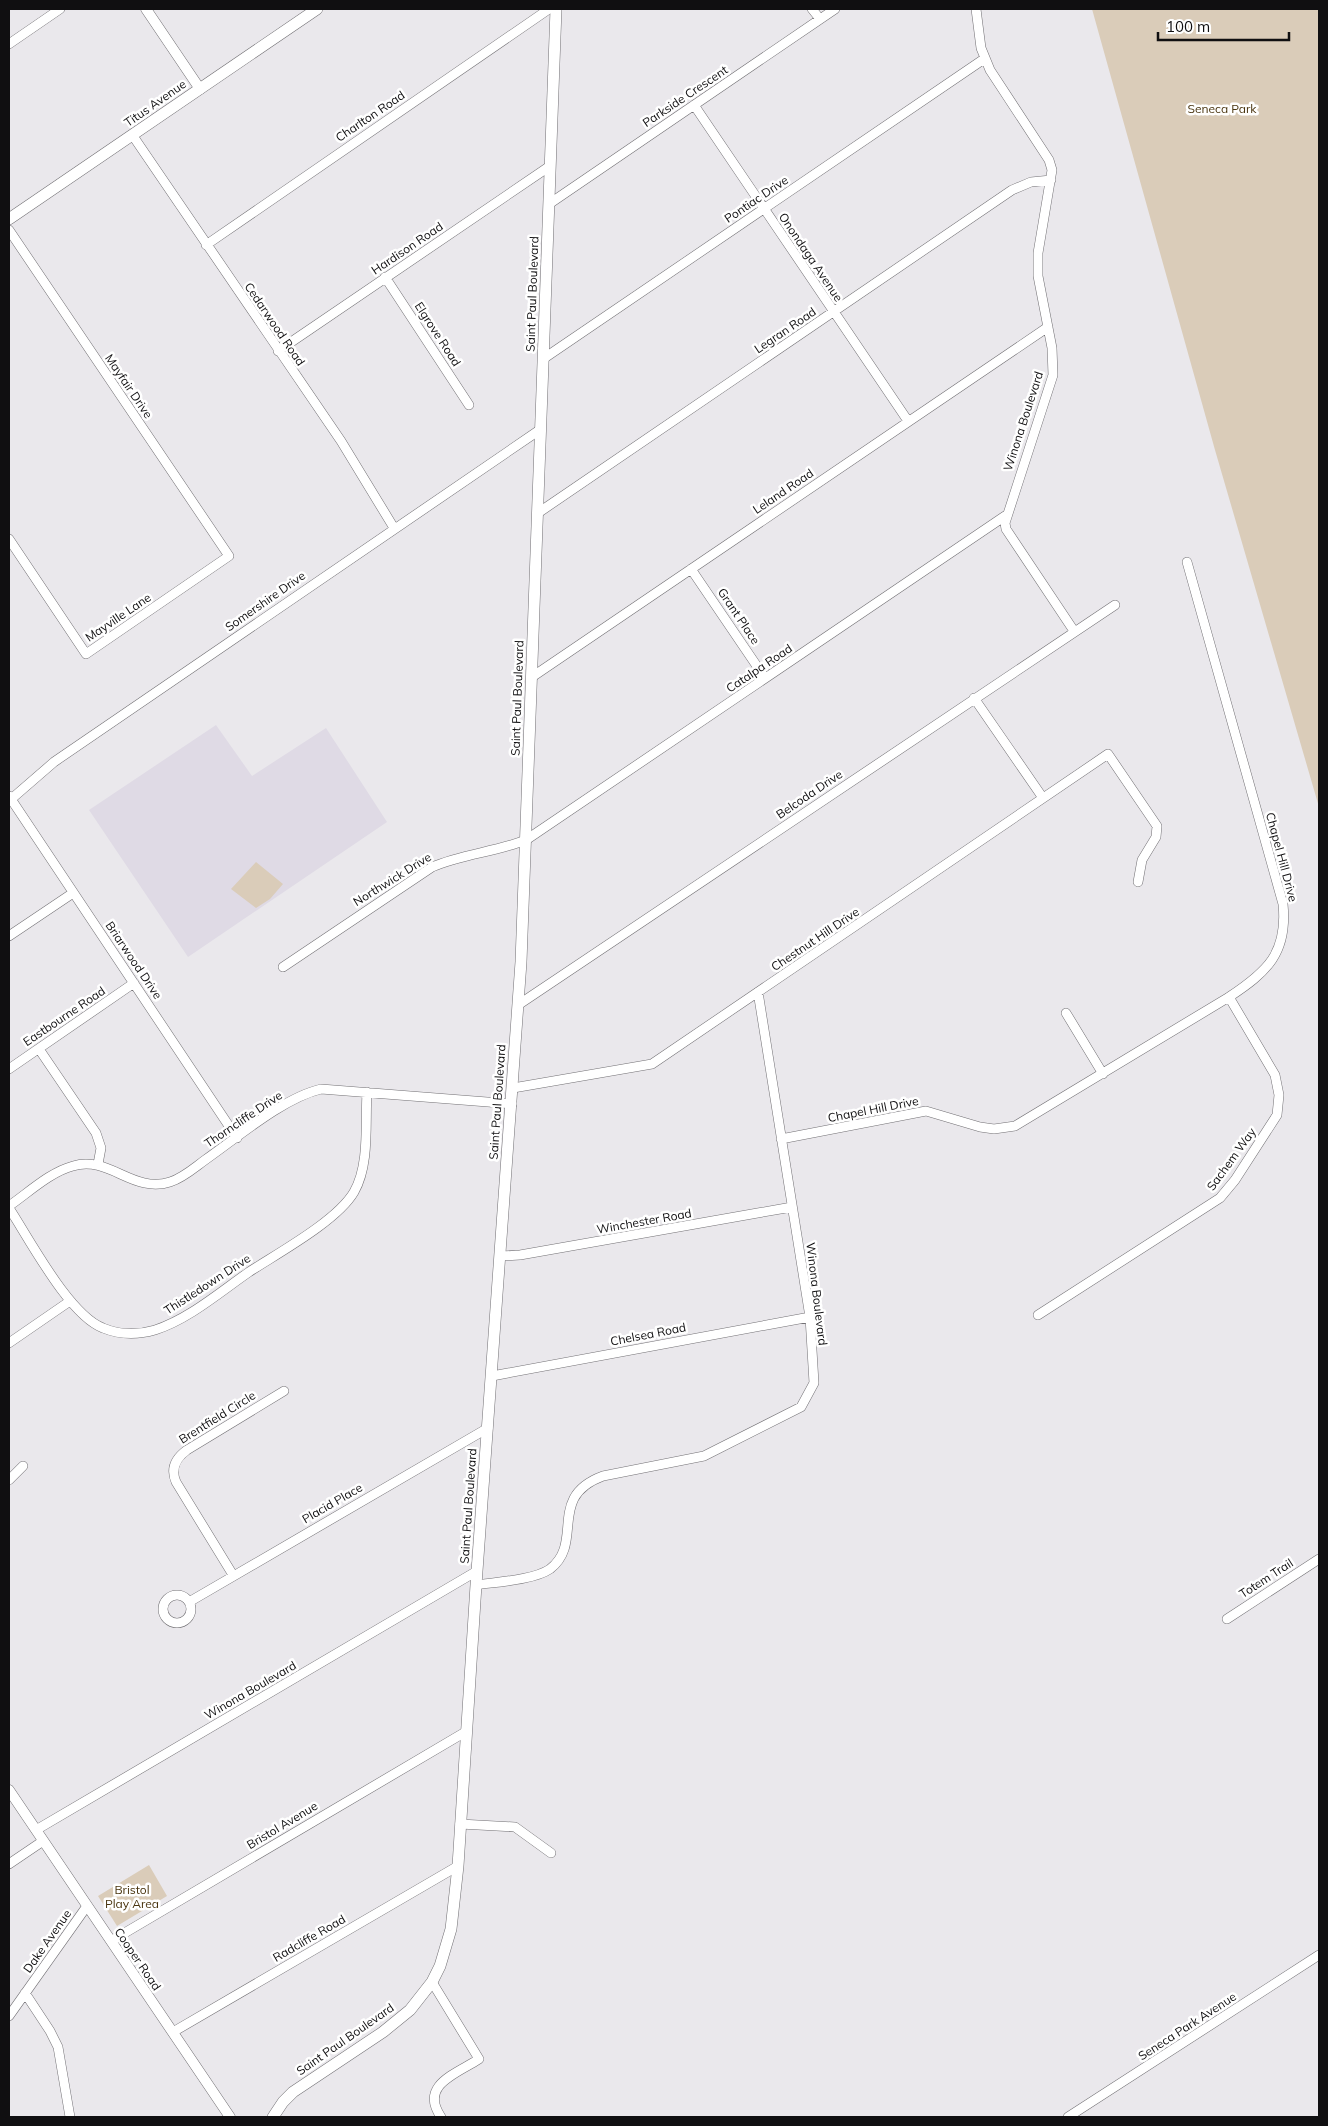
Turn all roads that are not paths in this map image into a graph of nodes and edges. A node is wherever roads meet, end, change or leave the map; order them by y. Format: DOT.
graph roads {
  1 [pos="60,9"];
  2 [pos="146,9"];
  3 [pos="317,9"];
  4 [pos="549,9"];
  5 [pos="556,9"];
  6 [pos="812,9"];
  7 [pos="835,9"];
  8 [pos="976,9"];
  9 [pos="820,19"];
  10 [pos="9,44"];
  11 [pos="984,59"];
  12 [pos="200,89"];
  13 [pos="694,106"];
  14 [pos="133,136"];
  15 [pos="550,166"];
  16 [pos="1051,180"];
  17 [pos="549,204"];
  18 [pos="763,209"];
  19 [pos="9,220"];
  20 [pos="9,230"];
  21 [pos="206,245"];
  22 [pos="386,278"];
  23 [pos="834,312"];
  24 [pos="1048,327"];
  25 [pos="278,350"];
  26 [pos="543,359"];
  27 [pos="469,405"];
  28 [pos="908,421"];
  29 [pos="541,429"];
  30 [pos="538,513"];
  31 [pos="1005,516"];
  32 [pos="394,528"];
  33 [pos="9,539"];
  34 [pos="229,556"];
  35 [pos="1187,562"];
  36 [pos="691,569"];
  37 [pos="1115,605"];
  38 [pos="1074,631"];
  39 [pos="532,677"];
  40 [pos="766,678"];
  41 [pos="974,698"];
  42 [pos="1043,798"];
  43 [pos="9,799"];
  44 [pos="526,840"];
  45 [pos="1138,882"];
  46 [pos="73,893"];
  47 [pos="9,936"];
  48 [pos="283,967"];
  49 [pos="134,983"];
  50 [pos="758,992"];
  51 [pos="1229,997"];
  52 [pos="518,1005"];
  53 [pos="1066,1013"];
  54 [pos="39,1049"];
  55 [pos="9,1069"];
  56 [pos="1104,1074"];
  57 [pos="513,1088"];
  58 [pos="367,1092"];
  59 [pos="512,1104"];
  60 [pos="237,1138"];
  61 [pos="781,1139"];
  62 [pos="98,1164"];
  63 [pos="9,1207"];
  64 [pos="792,1207"];
  65 [pos="501,1256"];
  66 [pos="70,1301"];
  67 [pos="1038,1315"];
  68 [pos="810,1317"];
  69 [pos="9,1343"];
  70 [pos="492,1376"];
  71 [pos="284,1390"];
  72 [pos="488,1428"];
  73 [pos="23,1466"];
  74 [pos="9,1480"];
  75 [pos="1319,1559"];
  76 [pos="477,1571"];
  77 [pos="233,1575"];
  78 [pos="476,1585"];
  79 [pos="189,1602"];
  80 [pos="1227,1619"];
  81 [pos="466,1731"];
  82 [pos="9,1790"];
  83 [pos="460,1824"];
  84 [pos="36,1830"];
  85 [pos="43,1841"];
  86 [pos="551,1853"];
  87 [pos="9,1864"];
  88 [pos="458,1866"];
  89 [pos="87,1906"];
  90 [pos="111,1941"];
  91 [pos="1319,1955"];
  92 [pos="432,1982"];
  93 [pos="25,1993"];
  94 [pos="9,2016"];
  95 [pos="172,2032"];
  96 [pos="70,2117"];
  97 [pos="230,2117"];
  98 [pos="273,2117"];
  99 [pos="441,2117"];
  100 [pos="1068,2117"];
  1 -- 10 [label="street"];
  2 -- 12 [label="street"];
  3 -- 12 [label="main road, Titus Avenue"];
  4 -- 21 [label="street, Charlton Road"];
  5 -- 15 [label="main road, Saint Paul Boulevard"];
  6 -- 9 [label="street"];
  7 -- 9 [label="street, Parkside Crescent"];
  8 -- 11 [label="street, Winona Boulevard"];
  9 -- 13 [label="street, Parkside Crescent"];
  11 -- 16 [label="street, Winona Boulevard"];
  11 -- 18 [label="street, Pontiac Drive"];
  12 -- 14 [label="main road, Titus Avenue"];
  13 -- 17 [label="street, Parkside Crescent"];
  13 -- 18 [label="street, Onondaga Avenue"];
  14 -- 19 [label="main road, Titus Avenue"];
  14 -- 21 [label="street, Cedarwood Road"];
  15 -- 17 [label="main road, Saint Paul Boulevard"];
  15 -- 22 [label="street, Hardison Road"];
  16 -- 23 [label="street, Legran Road"];
  16 -- 24 [label="street, Winona Boulevard"];
  17 -- 26 [label="main road, Saint Paul Boulevard"];
  18 -- 23 [label="street, Onondaga Avenue"];
  18 -- 26 [label="street, Pontiac Drive"];
  20 -- 34 [label="street, Mayfair Drive"];
  21 -- 25 [label="street, Cedarwood Road"];
  22 -- 25 [label="street, Hardison Road"];
  22 -- 27 [label="street, Elgrove Road"];
  23 -- 28 [label="street, Onondaga Avenue"];
  23 -- 30 [label="street, Legran Road"];
  24 -- 28 [label="street, Leland Road"];
  24 -- 31 [label="street, Winona Boulevard"];
  25 -- 32 [label="street, Cedarwood Road"];
  26 -- 29 [label="main road, Saint Paul Boulevard"];
  28 -- 36 [label="street, Leland Road"];
  29 -- 30 [label="main road, Saint Paul Boulevard"];
  29 -- 32 [label="street, Somershire Drive"];
  30 -- 39 [label="main road, Saint Paul Boulevard"];
  31 -- 38 [label="street"];
  31 -- 40 [label="street, Catalpa Road"];
  32 -- 43 [label="street, Somershire Drive"];
  33 -- 34 [label="street, Mayville Lane"];
  35 -- 51 [label="street, Chapel Hill Drive"];
  36 -- 39 [label="street, Leland Road"];
  36 -- 40 [label="street, Grant Place"];
  37 -- 38 [label="street, Belcoda Drive"];
  38 -- 41 [label="street, Belcoda Drive"];
  39 -- 44 [label="main road, Saint Paul Boulevard"];
  40 -- 44 [label="street, Catalpa Road"];
  41 -- 42 [label="street"];
  41 -- 52 [label="street, Belcoda Drive"];
  42 -- 45 [label="street, Chestnut Hill Drive"];
  42 -- 50 [label="street, Chestnut Hill Drive"];
  43 -- 46 [label="street, Briarwood Drive"];
  44 -- 48 [label="street, Northwick Drive"];
  44 -- 52 [label="main road, Saint Paul Boulevard"];
  46 -- 47 [label="street"];
  46 -- 49 [label="street, Briarwood Drive"];
  49 -- 54 [label="street, Eastbourne Road"];
  49 -- 60 [label="street, Briarwood Drive"];
  50 -- 57 [label="street, Chestnut Hill Drive"];
  50 -- 61 [label="street, Winona Boulevard"];
  51 -- 56 [label="street, Chapel Hill Drive"];
  51 -- 67 [label="street, Sachem Way"];
  52 -- 57 [label="main road, Saint Paul Boulevard"];
  53 -- 56 [label="street"];
  54 -- 55 [label="street, Eastbourne Road"];
  54 -- 62 [label="street"];
  56 -- 61 [label="street, Chapel Hill Drive"];
  57 -- 59 [label="main road, Saint Paul Boulevard"];
  58 -- 59 [label="street, Thorncliffe Drive"];
  58 -- 60 [label="street, Thorncliffe Drive"];
  58 -- 66 [label="street, Thistledown Drive"];
  59 -- 65 [label="main road, Saint Paul Boulevard"];
  60 -- 62 [label="street, Thorncliffe Drive"];
  61 -- 64 [label="street, Winona Boulevard"];
  62 -- 63 [label="street"];
  63 -- 66 [label="street, Thistledown Drive"];
  64 -- 65 [label="street, Winchester Road"];
  64 -- 68 [label="street, Winona Boulevard"];
  65 -- 70 [label="main road, Saint Paul Boulevard"];
  66 -- 69 [label="street"];
  68 -- 70 [label="street, Chelsea Road"];
  68 -- 78 [label="street, Winona Boulevard"];
  70 -- 72 [label="main road, Saint Paul Boulevard"];
  71 -- 77 [label="street, Brentfield Circle"];
  72 -- 76 [label="main road, Saint Paul Boulevard"];
  72 -- 77 [label="street, Placid Place"];
  73 -- 74 [label="street"];
  75 -- 80 [label="street, Totem Trail"];
  76 -- 78 [label="main road, Saint Paul Boulevard"];
  76 -- 84 [label="street, Winona Boulevard"];
  77 -- 79 [label="street, Placid Place"];
  78 -- 81 [label="main road, Saint Paul Boulevard"];
  81 -- 83 [label="main road, Saint Paul Boulevard"];
  81 -- 90 [label="street, Bristol Avenue"];
  82 -- 84 [label="street, Cooper Road"];
  83 -- 86 [label="street"];
  83 -- 88 [label="main road, Saint Paul Boulevard"];
  84 -- 85 [label="street, Cooper Road"];
  85 -- 87 [label="street"];
  85 -- 89 [label="street, Cooper Road"];
  88 -- 92 [label="main road, Saint Paul Boulevard"];
  88 -- 95 [label="street, Radcliffe Road"];
  89 -- 90 [label="street, Cooper Road"];
  89 -- 93 [label="street, Dake Avenue"];
  90 -- 95 [label="street, Cooper Road"];
  91 -- 100 [label="street, Seneca Park Avenue"];
  92 -- 98 [label="main road, Saint Paul Boulevard"];
  92 -- 99 [label="street"];
  93 -- 94 [label="street, Dake Avenue"];
  93 -- 96 [label="street"];
  95 -- 97 [label="street, Cooper Road"];
}
